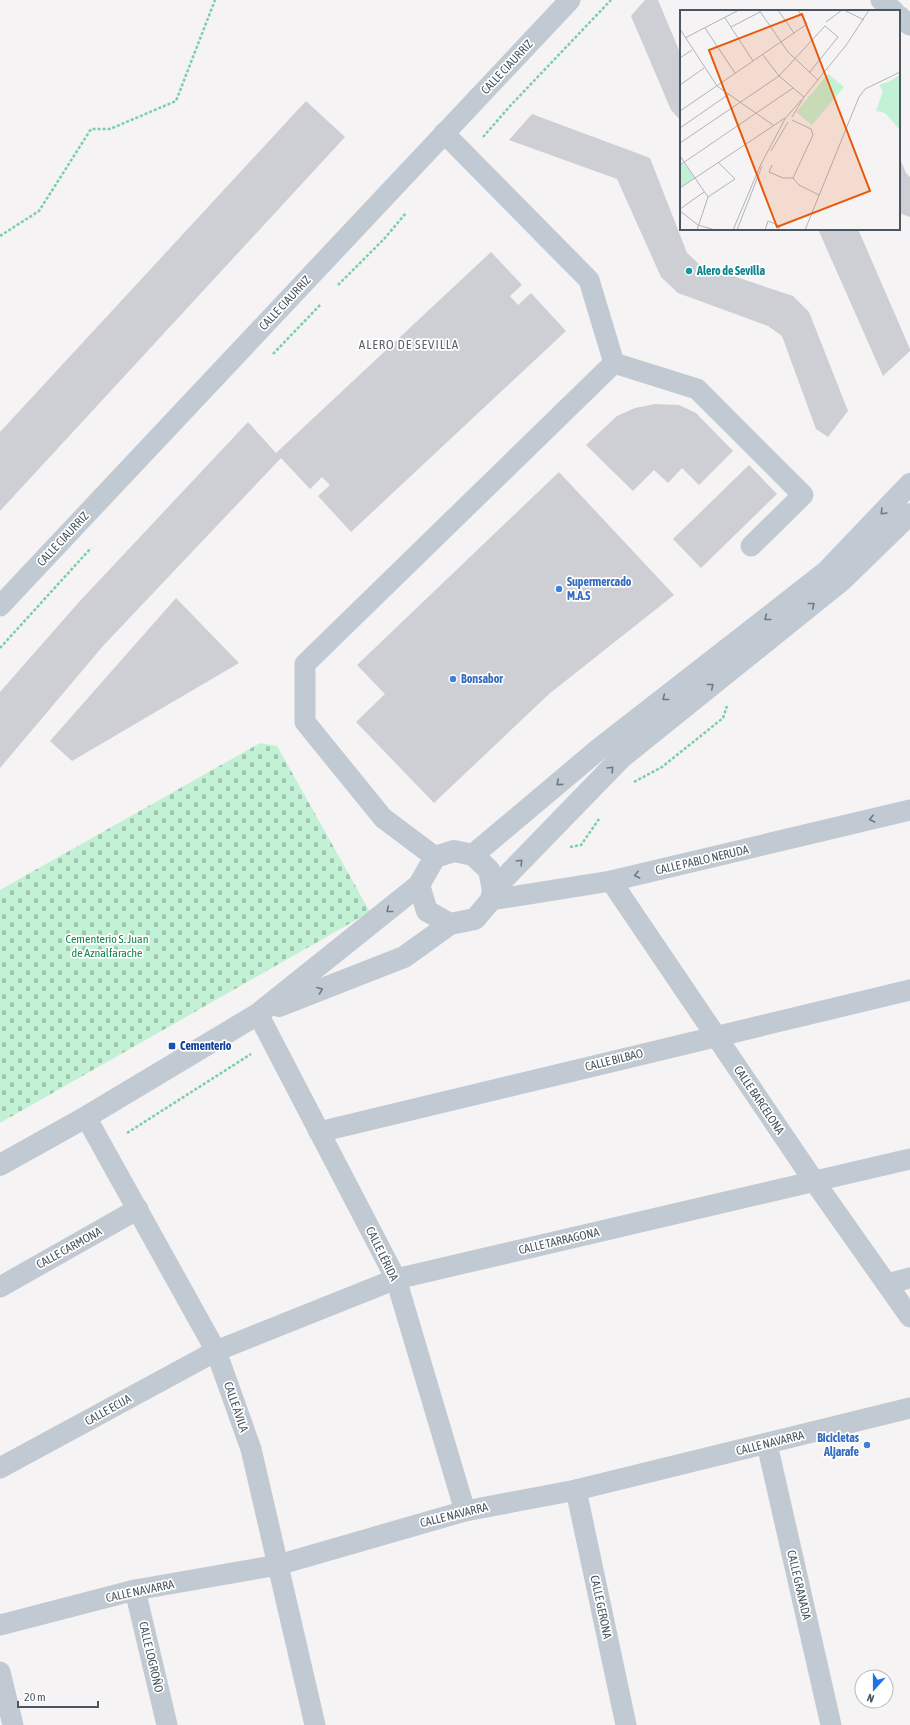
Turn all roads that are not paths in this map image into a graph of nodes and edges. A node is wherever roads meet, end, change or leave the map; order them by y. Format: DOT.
graph roads {
  1 [pos="570,0"];
  2 [pos="882,0"];
  3 [pos="893,10"];
  4 [pos="900,17"];
  5 [pos="910,26"];
  6 [pos="444,133"];
  7 [pos="614,363"];
  8 [pos="910,484"];
  9 [pos="910,514"];
  10 [pos="751,546"];
  11 [pos="0,606"];
  12 [pos="910,810"];
  13 [pos="473,855"];
  14 [pos="435,857"];
  15 [pos="611,881"];
  16 [pos="419,886"];
  17 [pos="492,895"];
  18 [pos="450,924"];
  19 [pos="910,990"];
  20 [pos="258,1014"];
  21 [pos="716,1036"];
  22 [pos="86,1117"];
  23 [pos="319,1132"];
  24 [pos="910,1159"];
  25 [pos="0,1165"];
  26 [pos="814,1181"];
  27 [pos="138,1209"];
  28 [pos="910,1278"];
  29 [pos="396,1279"];
  30 [pos="887,1284"];
  31 [pos="0,1287"];
  32 [pos="910,1317"];
  33 [pos="216,1350"];
  34 [pos="910,1408"];
  35 [pos="767,1444"];
  36 [pos="0,1468"];
  37 [pos="576,1490"];
  38 [pos="465,1510"];
  39 [pos="278,1565"];
  40 [pos="135,1590"];
  41 [pos="0,1625"];
  42 [pos="0,1672"];
  43 [pos="13,1725"];
  44 [pos="167,1725"];
  45 [pos="315,1725"];
  46 [pos="626,1725"];
  47 [pos="831,1725"];
  1 -- 6 [label="street, CALLE CIAURRIZ"];
  2 -- 3 [label="street"];
  4 -- 5 [label="street"];
  6 -- 7 [label="street"];
  6 -- 11 [label="street, CALLE CIAURRIZ"];
  7 -- 10 [label="street"];
  7 -- 14 [label="street"];
  8 -- 13 [label="street, one-way"];
  17 -- 9 [label="street, one-way"];
  12 -- 15 [label="street, CALLE PABLO NERUDA, one-way"];
  13 -- 14 [label="street"];
  13 -- 17 [label="street"];
  14 -- 16 [label="street"];
  15 -- 17 [label="street, CALLE PABLO NERUDA"];
  15 -- 21 [label="street, CALLE BARCELONA"];
  16 -- 18 [label="street"];
  16 -- 20 [label="street, one-way"];
  17 -- 18 [label="street"];
  20 -- 18 [label="street, one-way"];
  19 -- 21 [label="street, CALLE BILBAO"];
  20 -- 22 [label="street"];
  20 -- 23 [label="street, CALLE LÉRIDA"];
  21 -- 23 [label="street, CALLE BILBAO"];
  21 -- 26 [label="street, CALLE BARCELONA"];
  22 -- 25 [label="street"];
  22 -- 27 [label="street, CALLE ÁVILA"];
  23 -- 29 [label="street, CALLE LÉRIDA"];
  24 -- 26 [label="street, CALLE TARRAGONA"];
  26 -- 29 [label="street, CALLE TARRAGONA"];
  26 -- 30 [label="street, CALLE BARCELONA"];
  27 -- 31 [label="street, CALLE CARMONA"];
  27 -- 33 [label="street, CALLE ÁVILA"];
  28 -- 30 [label="street"];
  29 -- 33 [label="street, CALLE TARRAGONA"];
  29 -- 38 [label="street, CALLE LÉRIDA"];
  30 -- 32 [label="street, CALLE BARCELONA"];
  33 -- 36 [label="street, CALLE ECIJA"];
  33 -- 39 [label="street, CALLE ÁVILA"];
  34 -- 35 [label="street, CALLE NAVARRA"];
  35 -- 37 [label="street, CALLE NAVARRA"];
  35 -- 47 [label="street, CALLE GRANADA"];
  37 -- 38 [label="street, CALLE NAVARRA"];
  37 -- 46 [label="street, CALLE GERONA"];
  38 -- 39 [label="street, CALLE NAVARRA"];
  39 -- 40 [label="street, CALLE NAVARRA"];
  39 -- 45 [label="street, CALLE ÁVILA"];
  40 -- 41 [label="street, CALLE NAVARRA"];
  40 -- 44 [label="street, CALLE LOGROÑO"];
  42 -- 43 [label="street"];
}
